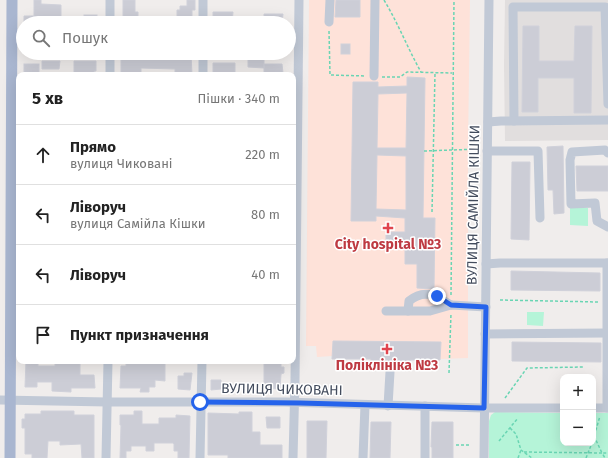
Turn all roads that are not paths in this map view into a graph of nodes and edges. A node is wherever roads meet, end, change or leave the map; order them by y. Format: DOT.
graph roads {
  1 [pos="12,0"];
  2 [pos="110,0"];
  3 [pos="203,0"];
  4 [pos="298,0"];
  5 [pos="330,0"];
  6 [pos="375,0"];
  7 [pos="489,0"];
  8 [pos="110,16"];
  9 [pos="203,16"];
  10 [pos="329,22"];
  11 [pos="110,60"];
  12 [pos="203,60"];
  13 [pos="110,72"];
  14 [pos="203,72"];
  15 [pos="374,76"];
  16 [pos="608,104"];
  17 [pos="608,120"];
  18 [pos="514,121"];
  19 [pos="488,122"];
  20 [pos="487,151"];
  21 [pos="608,153"];
  22 [pos="540,218"];
  23 [pos="608,227"];
  24 [pos="296,249"];
  25 [pos="608,263"];
  26 [pos="486,264"];
  27 [pos="607,302"];
  28 [pos="451,305"];
  29 [pos="486,307"];
  30 [pos="386,311"];
  31 [pos="408,311"];
  32 [pos="607,333"];
  33 [pos="485,334"];
  34 [pos="607,352"];
  35 [pos="108,364"];
  36 [pos="202,364"];
  37 [pos="295,364"];
  38 [pos="390,372"];
  39 [pos="6,400"];
  40 [pos="108,402"];
  41 [pos="200,402"];
  42 [pos="293,402"];
  43 [pos="364,405"];
  44 [pos="388,406"];
  45 [pos="425,406"];
  46 [pos="484,408"];
  47 [pos="560,408"];
  48 [pos="596,408"];
  49 [pos="607,408"];
  50 [pos="10,458"];
  51 [pos="106,458"];
  52 [pos="200,458"];
  53 [pos="292,458"];
  54 [pos="363,458"];
  55 [pos="425,458"];
  56 [pos="484,458"];
  1 -- 39 [label="main road"];
  2 -- 8 [label="street"];
  3 -- 9 [label="street"];
  4 -- 24 [label="street"];
  5 -- 10 [label="street"];
  6 -- 15 [label="street"];
  7 -- 19 [label="street, ВУЛИЦЯ САМІЙЛА КІШКИ"];
  11 -- 13 [label="street"];
  12 -- 14 [label="street"];
  16 -- 18 [label="street"];
  17 -- 18 [label="street"];
  18 -- 19 [label="street"];
  19 -- 20 [label="street, ВУЛИЦЯ САМІЙЛА КІШКИ"];
  20 -- 22 [label="street"];
  20 -- 26 [label="street, ВУЛИЦЯ САМІЙЛА КІШКИ"];
  21 -- 23 [label="street"];
  25 -- 26 [label="street"];
  25 -- 27 [label="street"];
  26 -- 29 [label="street, ВУЛИЦЯ САМІЙЛА КІШКИ"];
  27 -- 32 [label="street"];
  28 -- 29 [label="street"];
  28 -- 31 [label="street"];
  28 -- 31 [label="street"];
  29 -- 33 [label="street, ВУЛИЦЯ САМІЙЛА КІШКИ"];
  30 -- 31 [label="street"];
  32 -- 33 [label="street"];
  32 -- 34 [label="street"];
  33 -- 46 [label="street, ВУЛИЦЯ САМІЙЛА КІШКИ"];
  34 -- 49 [label="street"];
  35 -- 40 [label="street"];
  36 -- 41 [label="street"];
  37 -- 42 [label="street"];
  38 -- 44 [label="street"];
  39 -- 40 [label="street, ВУЛИЦЯ ЧИКОВАНІ"];
  39 -- 50 [label="main road"];
  40 -- 41 [label="street, ВУЛИЦЯ ЧИКОВАНІ"];
  40 -- 51 [label="street"];
  41 -- 42 [label="street, ВУЛИЦЯ ЧИКОВАНІ"];
  41 -- 52 [label="street"];
  42 -- 43 [label="street, ВУЛИЦЯ ЧИКОВАНІ"];
  42 -- 53 [label="street"];
  43 -- 44 [label="street, ВУЛИЦЯ ЧИКОВАНІ"];
  43 -- 54 [label="street"];
  44 -- 45 [label="street, ВУЛИЦЯ ЧИКОВАНІ"];
  45 -- 46 [label="street, ВУЛИЦЯ ЧИКОВАНІ"];
  45 -- 55 [label="street"];
  46 -- 47 [label="street, ВУЛИЦЯ ЧИКОВАНІ"];
  46 -- 56 [label="street, ВУЛИЦЯ САМІЙЛА КІШКИ"];
  48 -- 49 [label="street"];
}
